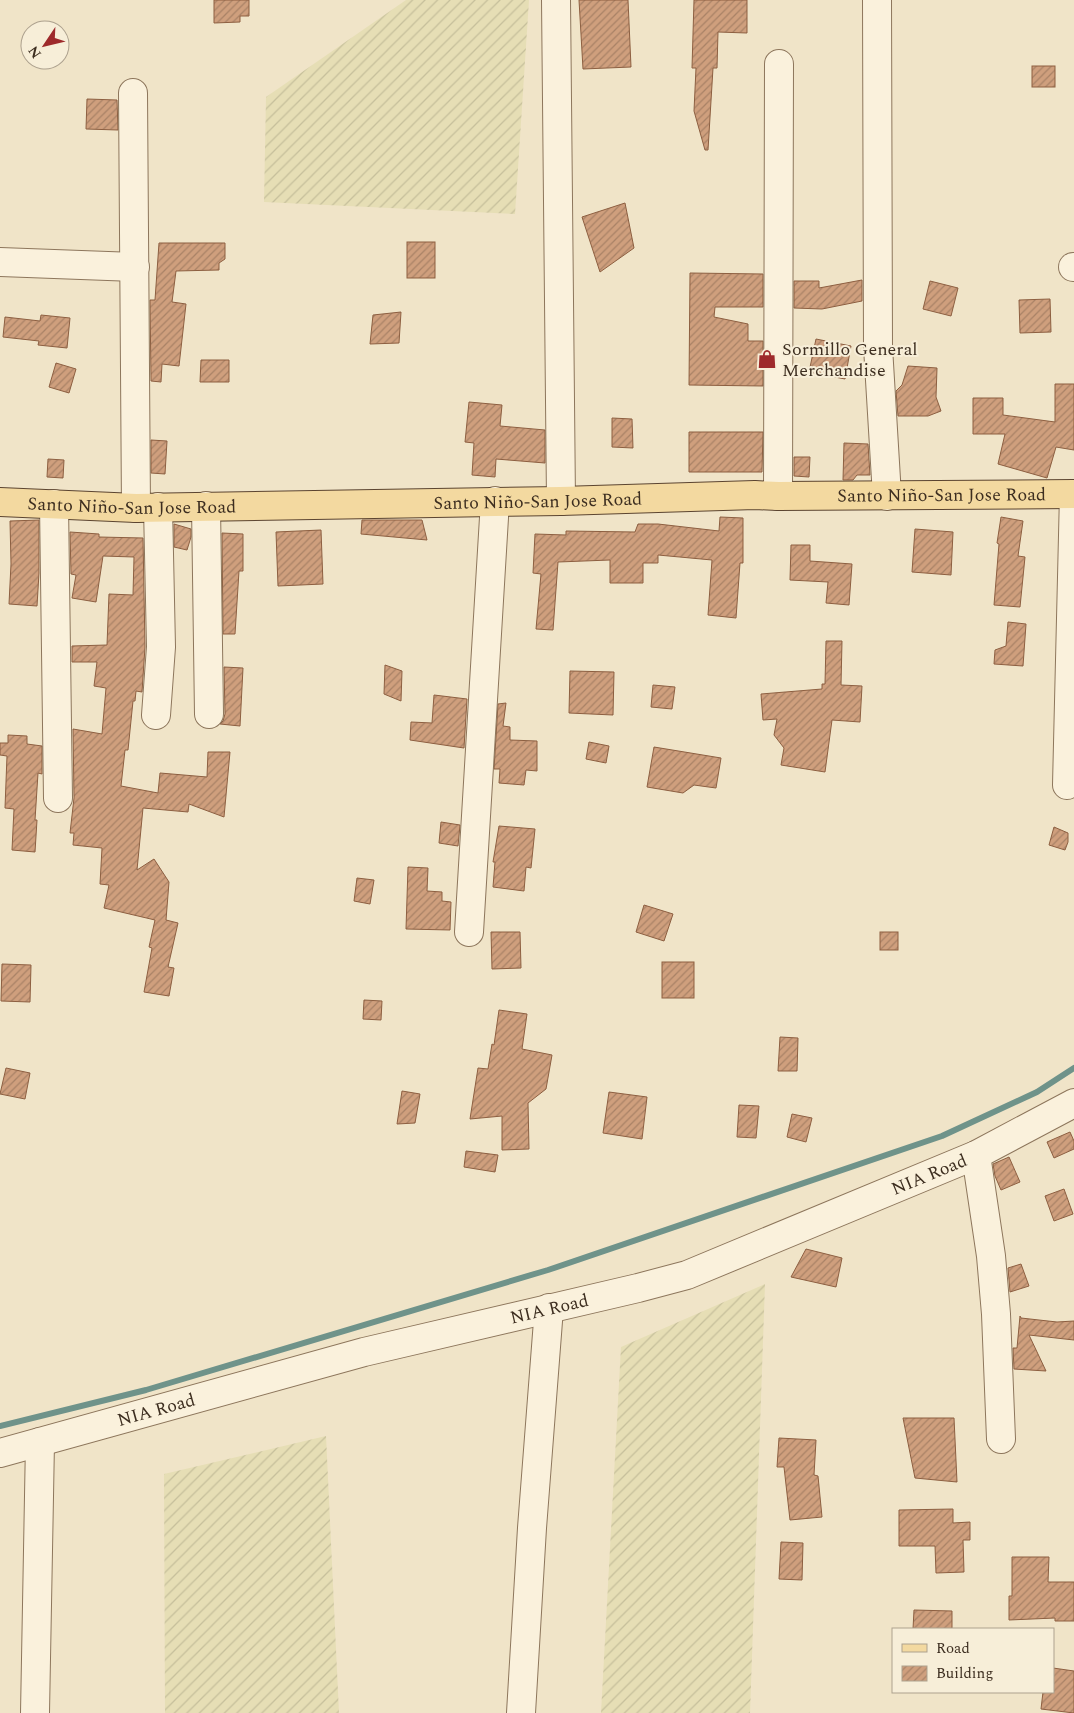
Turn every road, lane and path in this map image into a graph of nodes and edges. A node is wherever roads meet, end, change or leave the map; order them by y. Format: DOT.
graph roads {
  1 [pos="556,0"];
  2 [pos="877,0"];
  3 [pos="779,64"];
  4 [pos="133,93"];
  5 [pos="0,262"];
  6 [pos="135,267"];
  7 [pos="1074,494"];
  8 [pos="778,496"];
  9 [pos="888,496"];
  10 [pos="495,501"];
  11 [pos="561,501"];
  12 [pos="0,502"];
  13 [pos="54,504"];
  14 [pos="206,506"];
  15 [pos="147,508"];
  16 [pos="156,714"];
  17 [pos="209,714"];
  18 [pos="1067,786"];
  19 [pos="58,798"];
  20 [pos="469,932"];
  21 [pos="1074,1103"];
  22 [pos="976,1155"];
  23 [pos="549,1308"];
  24 [pos="1001,1439"];
  25 [pos="40,1442"];
  26 [pos="0,1453"];
  27 [pos="34,1713"];
  28 [pos="521,1713"];
  1 -- 11 [label="street"];
  2 -- 9 [label="street"];
  3 -- 8 [label="street"];
  4 -- 6 [label="street"];
  5 -- 6 [label="street"];
  6 -- 15 [label="street"];
  7 -- 9 [label="main road, Santo Niño-San Jose Road"];
  7 -- 18 [label="street"];
  8 -- 9 [label="main road, Santo Niño-San Jose Road"];
  8 -- 11 [label="main road, Santo Niño-San Jose Road"];
  10 -- 11 [label="main road, Santo Niño-San Jose Road"];
  10 -- 14 [label="main road, Santo Niño-San Jose Road"];
  10 -- 20 [label="street"];
  12 -- 13 [label="main road, Santo Niño-San Jose Road"];
  13 -- 15 [label="main road, Santo Niño-San Jose Road"];
  13 -- 19 [label="street"];
  14 -- 15 [label="main road, Santo Niño-San Jose Road"];
  14 -- 17 [label="street"];
  15 -- 16 [label="street"];
  21 -- 22 [label="street, NIA Road"];
  22 -- 23 [label="street, NIA Road"];
  22 -- 24 [label="street"];
  23 -- 25 [label="street, NIA Road"];
  23 -- 28 [label="street"];
  25 -- 26 [label="street, NIA Road"];
  25 -- 27 [label="street"];
}
